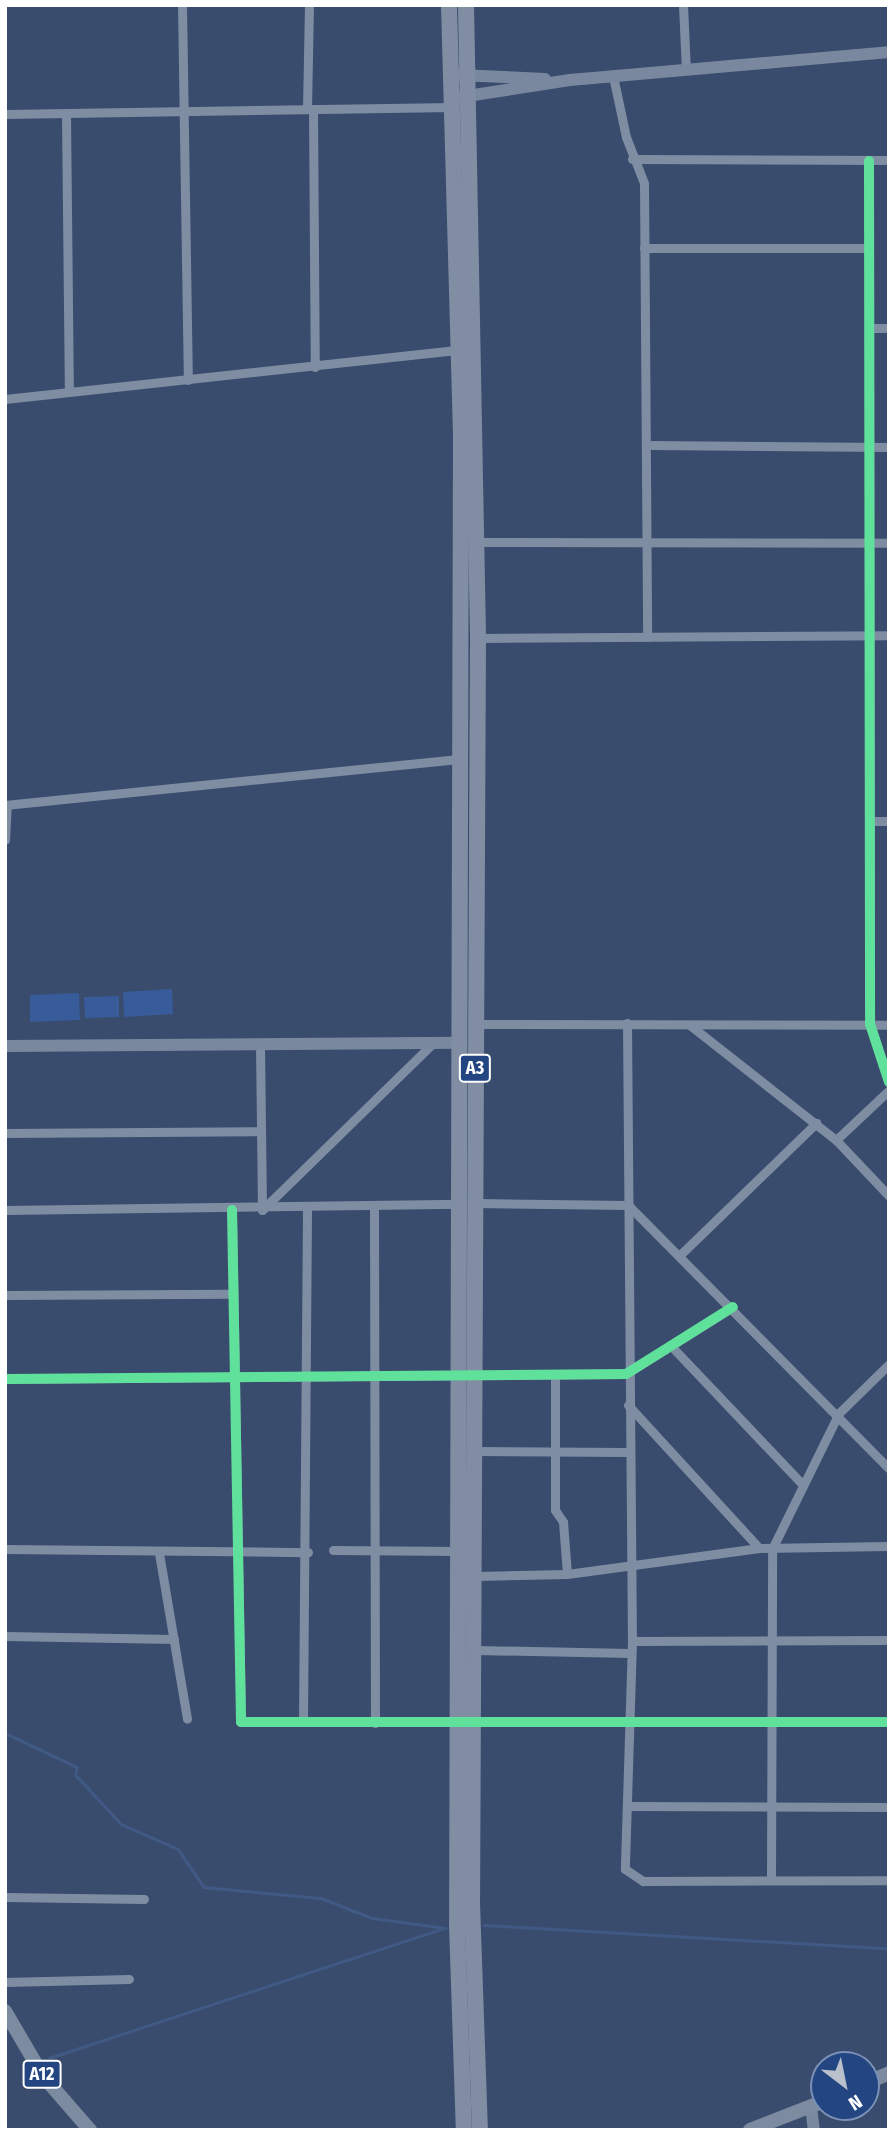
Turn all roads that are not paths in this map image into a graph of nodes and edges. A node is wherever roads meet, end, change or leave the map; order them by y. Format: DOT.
graph roads {
  1 [pos="182,5"];
  2 [pos="309,5"];
  3 [pos="449,5"];
  4 [pos="466,5"];
  5 [pos="682,5"];
  6 [pos="889,52"];
  7 [pos="686,70"];
  8 [pos="461,75"];
  9 [pos="613,76"];
  10 [pos="570,80"];
  11 [pos="459,100"];
  12 [pos="310,109"];
  13 [pos="184,113"];
  14 [pos="5,114"];
  15 [pos="66,115"];
  16 [pos="632,159"];
  17 [pos="889,160"];
  18 [pos="869,161"];
  19 [pos="644,248"];
  20 [pos="866,248"];
  21 [pos="869,328"];
  22 [pos="889,328"];
  23 [pos="466,348"];
  24 [pos="315,367"];
  25 [pos="188,380"];
  26 [pos="69,391"];
  27 [pos="5,399"];
  28 [pos="648,445"];
  29 [pos="872,447"];
  30 [pos="889,447"];
  31 [pos="468,542"];
  32 [pos="648,543"];
  33 [pos="871,543"];
  34 [pos="889,543"];
  35 [pos="869,635"];
  36 [pos="889,635"];
  37 [pos="478,638"];
  38 [pos="647,638"];
  39 [pos="459,759"];
  40 [pos="6,805"];
  41 [pos="870,821"];
  42 [pos="889,821"];
  43 [pos="5,840"];
  44 [pos="467,1023"];
  45 [pos="627,1023"];
  46 [pos="870,1024"];
  47 [pos="689,1025"];
  48 [pos="889,1025"];
  49 [pos="433,1043"];
  50 [pos="460,1043"];
  51 [pos="260,1045"];
  52 [pos="5,1046"];
  53 [pos="889,1082"];
  54 [pos="889,1090"];
  55 [pos="816,1123"];
  56 [pos="261,1131"];
  57 [pos="5,1133"];
  58 [pos="835,1140"];
  59 [pos="889,1196"];
  60 [pos="469,1204"];
  61 [pos="374,1205"];
  62 [pos="628,1205"];
  63 [pos="307,1209"];
  64 [pos="5,1210"];
  65 [pos="232,1210"];
  66 [pos="262,1210"];
  67 [pos="680,1255"];
  68 [pos="230,1294"];
  69 [pos="5,1295"];
  70 [pos="733,1307"];
  71 [pos="673,1348"];
  72 [pos="889,1364"];
  73 [pos="626,1374"];
  74 [pos="306,1375"];
  75 [pos="555,1375"];
  76 [pos="233,1376"];
  77 [pos="374,1376"];
  78 [pos="468,1376"];
  79 [pos="5,1379"];
  80 [pos="628,1405"];
  81 [pos="839,1413"];
  82 [pos="475,1451"];
  83 [pos="555,1451"];
  84 [pos="627,1452"];
  85 [pos="889,1468"];
  86 [pos="802,1484"];
  87 [pos="889,1546"];
  88 [pos="759,1548"];
  89 [pos="5,1549"];
  90 [pos="772,1549"];
  91 [pos="333,1550"];
  92 [pos="375,1550"];
  93 [pos="460,1551"];
  94 [pos="234,1552"];
  95 [pos="307,1552"];
  96 [pos="159,1553"];
  97 [pos="631,1565"];
  98 [pos="567,1574"];
  99 [pos="476,1576"];
  100 [pos="5,1636"];
  101 [pos="771,1638"];
  102 [pos="174,1639"];
  103 [pos="632,1640"];
  104 [pos="889,1640"];
  105 [pos="476,1650"];
  106 [pos="630,1653"];
  107 [pos="187,1719"];
  108 [pos="303,1722"];
  109 [pos="466,1722"];
  110 [pos="889,1722"];
  111 [pos="374,1723"];
  112 [pos="775,1724"];
  113 [pos="627,1726"];
  114 [pos="629,1806"];
  115 [pos="889,1807"];
  116 [pos="773,1808"];
  117 [pos="771,1879"];
  118 [pos="889,1880"];
  119 [pos="5,1897"];
  120 [pos="144,1899"];
  121 [pos="129,1979"];
  122 [pos="5,1982"];
  123 [pos="5,2011"];
  124 [pos="810,2107"];
  125 [pos="90,2130"];
  126 [pos="464,2130"];
  127 [pos="480,2130"];
  128 [pos="750,2130"];
  1 -- 13 [label="street"];
  2 -- 12 [label="street"];
  3 -- 8 [label="highway, A3"];
  4 -- 8 [label="highway, A3"];
  5 -- 7 [label="street"];
  6 -- 7 [label="street"];
  7 -- 9 [label="street"];
  8 -- 10 [label="street"];
  8 -- 11 [label="highway, A3"];
  9 -- 10 [label="street"];
  9 -- 16 [label="street"];
  10 -- 11 [label="street"];
  11 -- 12 [label="street"];
  11 -- 23 [label="highway, A3"];
  12 -- 13 [label="street"];
  12 -- 24 [label="street"];
  13 -- 15 [label="street"];
  13 -- 25 [label="street"];
  14 -- 15 [label="street"];
  15 -- 26 [label="street"];
  16 -- 18 [label="street"];
  16 -- 19 [label="street"];
  17 -- 18 [label="street"];
  18 -- 20 [label="street"];
  19 -- 20 [label="street"];
  19 -- 28 [label="street"];
  20 -- 21 [label="street"];
  21 -- 22 [label="street"];
  21 -- 29 [label="street"];
  23 -- 24 [label="street"];
  23 -- 31 [label="highway, A3"];
  24 -- 25 [label="street"];
  25 -- 26 [label="street"];
  26 -- 27 [label="street"];
  28 -- 29 [label="street"];
  28 -- 32 [label="street"];
  29 -- 30 [label="street"];
  29 -- 33 [label="street"];
  31 -- 32 [label="street"];
  31 -- 37 [label="highway, A3"];
  31 -- 39 [label="highway, A3"];
  32 -- 33 [label="street"];
  32 -- 38 [label="street"];
  33 -- 34 [label="street"];
  33 -- 35 [label="street"];
  35 -- 36 [label="street"];
  35 -- 38 [label="street"];
  35 -- 41 [label="street"];
  37 -- 38 [label="street"];
  37 -- 44 [label="highway, A3"];
  39 -- 40 [label="street"];
  39 -- 44 [label="highway, A3"];
  40 -- 43 [label="street"];
  41 -- 42 [label="street"];
  41 -- 46 [label="street"];
  44 -- 45 [label="street"];
  44 -- 50 [label="highway, A3"];
  44 -- 60 [label="highway, A3"];
  45 -- 47 [label="street"];
  45 -- 62 [label="street"];
  46 -- 47 [label="street"];
  46 -- 48 [label="street"];
  46 -- 53 [label="street"];
  47 -- 55 [label="street"];
  49 -- 50 [label="street"];
  49 -- 51 [label="street"];
  49 -- 66 [label="street"];
  50 -- 60 [label="highway, A3"];
  51 -- 52 [label="street"];
  51 -- 56 [label="street"];
  54 -- 58 [label="street"];
  55 -- 58 [label="street"];
  55 -- 67 [label="street"];
  56 -- 57 [label="street"];
  56 -- 66 [label="street"];
  58 -- 59 [label="street"];
  60 -- 61 [label="street"];
  60 -- 62 [label="street"];
  60 -- 78 [label="highway, A3"];
  61 -- 63 [label="street"];
  61 -- 77 [label="street"];
  62 -- 67 [label="street"];
  62 -- 73 [label="street"];
  63 -- 66 [label="street"];
  63 -- 74 [label="street"];
  64 -- 65 [label="street"];
  65 -- 66 [label="street"];
  65 -- 68 [label="street"];
  67 -- 70 [label="street"];
  68 -- 69 [label="street"];
  68 -- 76 [label="street"];
  70 -- 71 [label="street"];
  70 -- 81 [label="street"];
  71 -- 73 [label="street"];
  71 -- 86 [label="street"];
  72 -- 81 [label="street"];
  73 -- 75 [label="street"];
  73 -- 80 [label="street"];
  74 -- 76 [label="street"];
  74 -- 77 [label="street"];
  74 -- 95 [label="street"];
  75 -- 78 [label="street"];
  75 -- 83 [label="street"];
  76 -- 79 [label="street"];
  76 -- 94 [label="street"];
  77 -- 78 [label="street"];
  77 -- 92 [label="street"];
  78 -- 82 [label="highway, A3"];
  78 -- 93 [label="highway, A3"];
  80 -- 84 [label="street"];
  80 -- 88 [label="street"];
  81 -- 85 [label="street"];
  81 -- 86 [label="street"];
  82 -- 83 [label="street"];
  82 -- 99 [label="highway, A3"];
  83 -- 84 [label="street"];
  83 -- 98 [label="street"];
  84 -- 97 [label="street"];
  86 -- 90 [label="street"];
  87 -- 90 [label="street"];
  88 -- 90 [label="street"];
  88 -- 97 [label="street"];
  89 -- 96 [label="street"];
  90 -- 101 [label="street"];
  91 -- 92 [label="street"];
  92 -- 93 [label="street"];
  92 -- 111 [label="street"];
  93 -- 109 [label="highway, A3"];
  94 -- 95 [label="street"];
  94 -- 96 [label="street"];
  94 -- 108 [label="street"];
  95 -- 108 [label="street"];
  96 -- 102 [label="street"];
  97 -- 98 [label="street"];
  97 -- 103 [label="street"];
  98 -- 99 [label="street"];
  99 -- 105 [label="highway, A3"];
  100 -- 102 [label="street"];
  101 -- 103 [label="street"];
  101 -- 104 [label="street"];
  101 -- 112 [label="street"];
  102 -- 107 [label="street"];
  103 -- 106 [label="street"];
  105 -- 106 [label="street"];
  105 -- 109 [label="highway, A3"];
  106 -- 113 [label="street"];
  108 -- 111 [label="street"];
  109 -- 111 [label="street"];
  109 -- 113 [label="street"];
  109 -- 126 [label="highway, A3"];
  109 -- 127 [label="highway, A3"];
  110 -- 112 [label="street"];
  112 -- 113 [label="street"];
  112 -- 116 [label="street"];
  113 -- 114 [label="street"];
  114 -- 116 [label="street"];
  114 -- 117 [label="street"];
  115 -- 116 [label="street"];
  116 -- 117 [label="street"];
  117 -- 118 [label="street"];
  119 -- 120 [label="street"];
  121 -- 122 [label="street"];
  123 -- 125 [label="main road, A12"];
  124 -- 128 [label="main road"];
}
